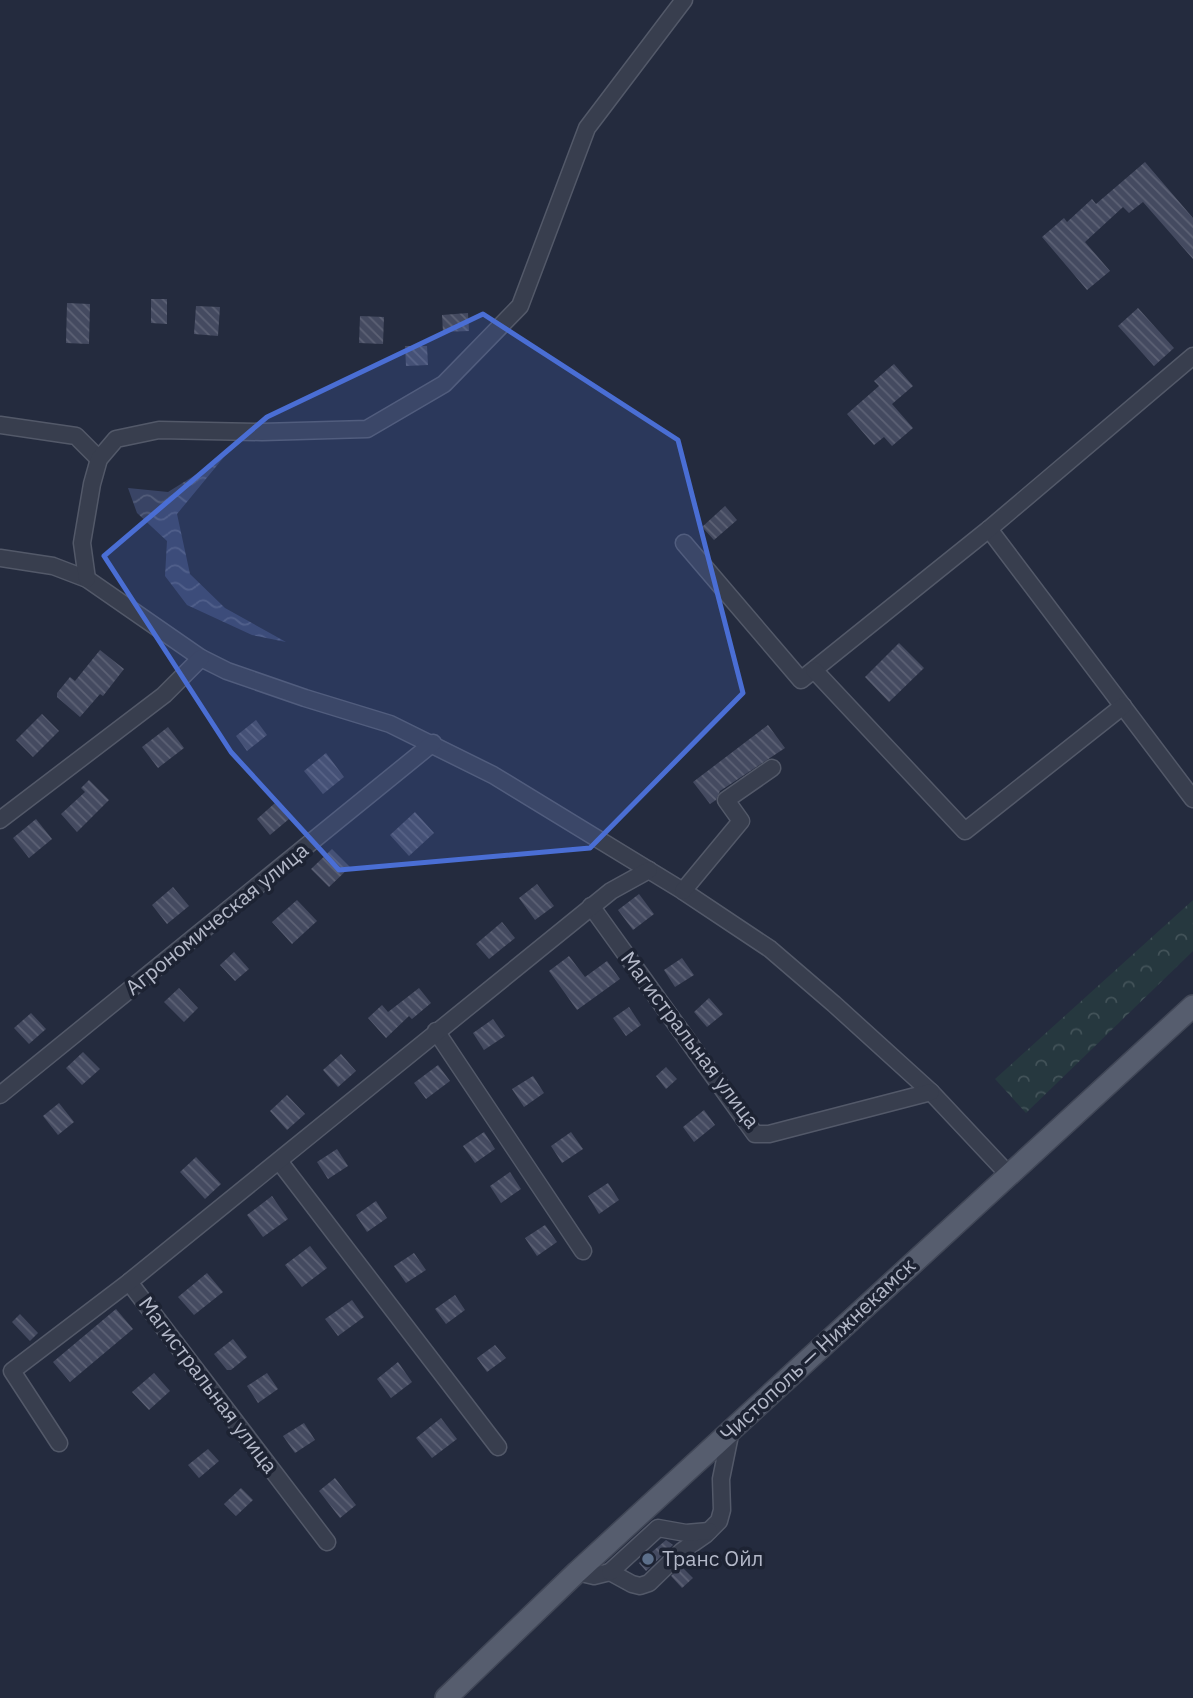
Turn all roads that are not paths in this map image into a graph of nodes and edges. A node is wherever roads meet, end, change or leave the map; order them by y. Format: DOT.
graph roads {
  1 [pos="684,0"];
  2 [pos="1193,356"];
  3 [pos="0,425"];
  4 [pos="99,459"];
  5 [pos="989,529"];
  6 [pos="684,543"];
  7 [pos="0,558"];
  8 [pos="87,579"];
  9 [pos="201,658"];
  10 [pos="814,670"];
  11 [pos="1123,706"];
  12 [pos="433,743"];
  13 [pos="772,768"];
  14 [pos="1193,799"];
  15 [pos="0,820"];
  16 [pos="649,870"];
  17 [pos="683,891"];
  18 [pos="591,906"];
  19 [pos="1193,1006"];
  20 [pos="436,1031"];
  21 [pos="931,1092"];
  22 [pos="0,1095"];
  23 [pos="279,1161"];
  24 [pos="1008,1174"];
  25 [pos="583,1251"];
  26 [pos="129,1282"];
  27 [pos="731,1430"];
  28 [pos="59,1443"];
  29 [pos="498,1447"];
  30 [pos="710,1531"];
  31 [pos="327,1542"];
  32 [pos="578,1572"];
  33 [pos="610,1572"];
  34 [pos="446,1698"];
  1 -- 4 [label="street"];
  2 -- 5 [label="street"];
  3 -- 4 [label="street"];
  4 -- 8 [label="street"];
  5 -- 10 [label="street"];
  5 -- 11 [label="street"];
  6 -- 10 [label="street"];
  7 -- 8 [label="street"];
  8 -- 9 [label="street"];
  9 -- 12 [label="street"];
  9 -- 15 [label="street"];
  10 -- 11 [label="street"];
  11 -- 14 [label="street"];
  12 -- 16 [label="street"];
  12 -- 22 [label="street, Агрономическая улица"];
  13 -- 17 [label="street"];
  16 -- 17 [label="street"];
  16 -- 18 [label="street, Магистральная улица"];
  17 -- 21 [label="street"];
  18 -- 20 [label="street, Магистральная улица"];
  18 -- 21 [label="street, Магистральная улица"];
  19 -- 24 [label="main road, Чистополь — Нижнекамск"];
  20 -- 23 [label="street, Магистральная улица"];
  20 -- 25 [label="street"];
  21 -- 24 [label="street"];
  23 -- 26 [label="street, Магистральная улица"];
  23 -- 29 [label="street"];
  24 -- 27 [label="main road, Чистополь — Нижнекамск"];
  26 -- 28 [label="street"];
  26 -- 31 [label="street, Магистральная улица"];
  27 -- 30 [label="street"];
  27 -- 32 [label="main road, Чистополь — Нижнекамск"];
  30 -- 33 [label="street"];
  30 -- 33 [label="street"];
  32 -- 33 [label="street"];
  32 -- 34 [label="main road, Чистополь — Нижнекамск"];
}
